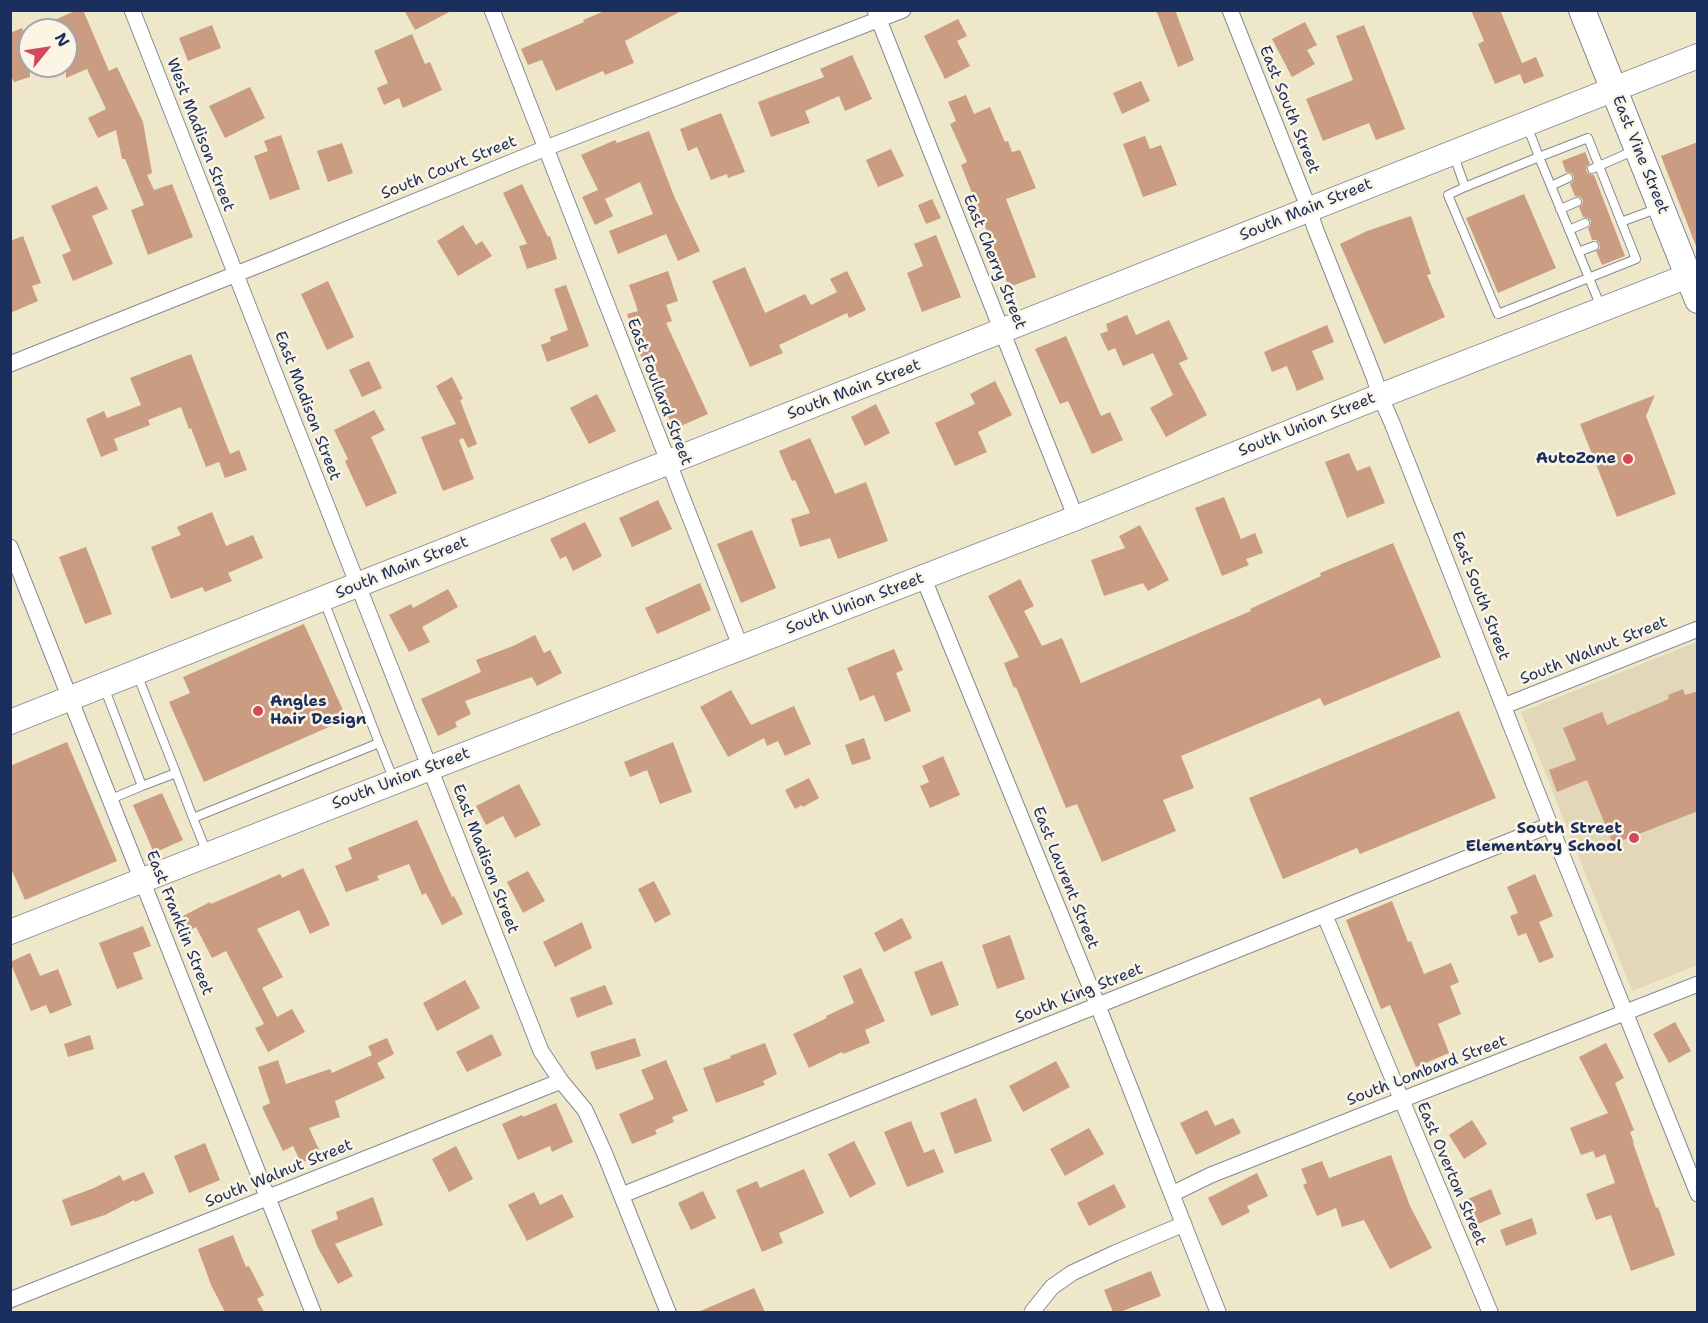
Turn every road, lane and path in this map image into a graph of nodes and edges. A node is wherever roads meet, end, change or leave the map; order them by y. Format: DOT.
graph roads {
  1 [pos="132,10"];
  2 [pos="492,10"];
  3 [pos="903,10"];
  4 [pos="1230,10"];
  5 [pos="1582,10"];
  6 [pos="877,15"];
  7 [pos="1698,56"];
  8 [pos="1613,89"];
  9 [pos="1526,123"];
  10 [pos="546,148"];
  11 [pos="1637,150"];
  12 [pos="1452,152"];
  13 [pos="1539,157"];
  14 [pos="1595,167"];
  15 [pos="1568,178"];
  16 [pos="1551,186"];
  17 [pos="1466,187"];
  18 [pos="1577,202"];
  19 [pos="1660,207"];
  20 [pos="1309,209"];
  21 [pos="1560,209"];
  22 [pos="1621,222"];
  23 [pos="1585,223"];
  24 [pos="1569,230"];
  25 [pos="1594,246"];
  26 [pos="1578,252"];
  27 [pos="235,273"];
  28 [pos="1693,274"];
  29 [pos="1588,278"];
  30 [pos="1698,300"];
  31 [pos="1602,309"];
  32 [pos="1001,330"];
  33 [pos="10,364"];
  34 [pos="1380,396"];
  35 [pos="668,463"];
  36 [pos="1076,518"];
  37 [pos="10,547"];
  38 [pos="923,576"];
  39 [pos="358,585"];
  40 [pos="324,599"];
  41 [pos="1698,629"];
  42 [pos="741,648"];
  43 [pos="137,672"];
  44 [pos="103,686"];
  45 [pos="70,698"];
  46 [pos="1504,706"];
  47 [pos="10,722"];
  48 [pos="379,743"];
  49 [pos="430,768"];
  50 [pos="176,773"];
  51 [pos="394,781"];
  52 [pos="142,786"];
  53 [pos="111,799"];
  54 [pos="193,818"];
  55 [pos="1550,825"];
  56 [pos="207,855"];
  57 [pos="143,880"];
  58 [pos="1325,916"];
  59 [pos="10,932"];
  60 [pos="1698,984"];
  61 [pos="1098,1006"];
  62 [pos="1625,1013"];
  63 [pos="561,1081"];
  64 [pos="1401,1100"];
  65 [pos="1172,1194"];
  66 [pos="1698,1194"];
  67 [pos="622,1195"];
  68 [pos="269,1197"];
  69 [pos="1184,1224"];
  70 [pos="10,1300"];
  71 [pos="313,1312"];
  72 [pos="668,1312"];
  73 [pos="1032,1312"];
  74 [pos="1218,1312"];
  75 [pos="1490,1312"];
  1 -- 27 [label="street, West Madison Street"];
  2 -- 10 [label="street, East Foullard Street"];
  3 -- 6 [label="street, South Court Street"];
  4 -- 20 [label="street, East South Street"];
  5 -- 8 [label="highway, East Vine Street"];
  6 -- 10 [label="street, South Court Street"];
  6 -- 32 [label="street, East Cherry Street"];
  7 -- 8 [label="main road, South Main Street"];
  8 -- 9 [label="main road, South Main Street"];
  8 -- 11 [label="highway, East Vine Street"];
  9 -- 12 [label="main road, South Main Street"];
  9 -- 13 [label="lane"];
  10 -- 27 [label="street, South Court Street"];
  10 -- 35 [label="street, East Foullard Street"];
  11 -- 14 [label="lane"];
  11 -- 19 [label="highway, East Vine Street"];
  12 -- 17 [label="lane"];
  12 -- 20 [label="main road, South Main Street"];
  13 -- 14 [label="lane"];
  13 -- 16 [label="lane"];
  13 -- 17 [label="lane"];
  14 -- 22 [label="lane"];
  15 -- 16 [label="lane"];
  16 -- 21 [label="lane"];
  17 -- 29 [label="lane"];
  18 -- 21 [label="lane"];
  19 -- 22 [label="lane"];
  19 -- 28 [label="highway, East Vine Street"];
  20 -- 32 [label="main road, South Main Street"];
  20 -- 34 [label="street, East South Street"];
  21 -- 24 [label="lane"];
  22 -- 29 [label="lane"];
  23 -- 24 [label="lane"];
  24 -- 26 [label="lane"];
  25 -- 26 [label="lane"];
  26 -- 29 [label="lane"];
  27 -- 33 [label="street, South Court Street"];
  27 -- 39 [label="street, East Madison Street"];
  28 -- 30 [label="highway, East Vine Street"];
  28 -- 31 [label="main road, South Union Street"];
  29 -- 31 [label="lane"];
  31 -- 34 [label="main road, South Union Street"];
  32 -- 35 [label="main road, South Main Street"];
  32 -- 36 [label="street, East Cherry Street"];
  34 -- 36 [label="main road, South Union Street"];
  34 -- 46 [label="street, East South Street"];
  35 -- 39 [label="main road, South Main Street"];
  35 -- 42 [label="street, East Foullard Street"];
  36 -- 38 [label="main road, South Union Street"];
  37 -- 45 [label="street, East Franklin Street"];
  38 -- 42 [label="main road, South Union Street"];
  38 -- 61 [label="street, East Laurent Street"];
  39 -- 40 [label="main road, South Main Street"];
  39 -- 49 [label="street, East Madison Street"];
  40 -- 43 [label="main road, South Main Street"];
  40 -- 48 [label="lane"];
  41 -- 46 [label="street, South Walnut Street"];
  42 -- 49 [label="main road, South Union Street"];
  43 -- 44 [label="main road, South Main Street"];
  43 -- 50 [label="lane"];
  44 -- 45 [label="main road, South Main Street"];
  44 -- 52 [label="lane"];
  45 -- 47 [label="main road, South Main Street"];
  45 -- 53 [label="street, East Franklin Street"];
  46 -- 55 [label="street, East South Street"];
  48 -- 51 [label="lane"];
  48 -- 54 [label="lane"];
  49 -- 51 [label="main road, South Union Street"];
  49 -- 63 [label="street, East Madison Street"];
  50 -- 52 [label="lane"];
  50 -- 54 [label="lane"];
  51 -- 56 [label="main road, South Union Street"];
  52 -- 53 [label="lane"];
  53 -- 57 [label="street, East Franklin Street"];
  54 -- 56 [label="lane"];
  55 -- 58 [label="street, South King Street"];
  55 -- 62 [label="street, East South Street"];
  56 -- 57 [label="main road, South Union Street"];
  57 -- 59 [label="main road, South Union Street"];
  57 -- 68 [label="street, East Franklin Street"];
  58 -- 61 [label="street, South King Street"];
  58 -- 64 [label="street, East Overton Street"];
  60 -- 62 [label="street, South Lombard Street"];
  61 -- 65 [label="street, East Laurent Street"];
  61 -- 67 [label="street, South King Street"];
  62 -- 64 [label="street, South Lombard Street"];
  62 -- 66 [label="street, East South Street"];
  63 -- 67 [label="street, East Madison Street"];
  63 -- 68 [label="street, South Walnut Street"];
  64 -- 65 [label="street, South Lombard Street"];
  64 -- 75 [label="street, East Overton Street"];
  65 -- 69 [label="street, East Laurent Street"];
  67 -- 72 [label="street, East Madison Street"];
  68 -- 70 [label="street, South Walnut Street"];
  68 -- 71 [label="street, East Franklin Street"];
  69 -- 73 [label="street"];
  69 -- 74 [label="street"];
}
